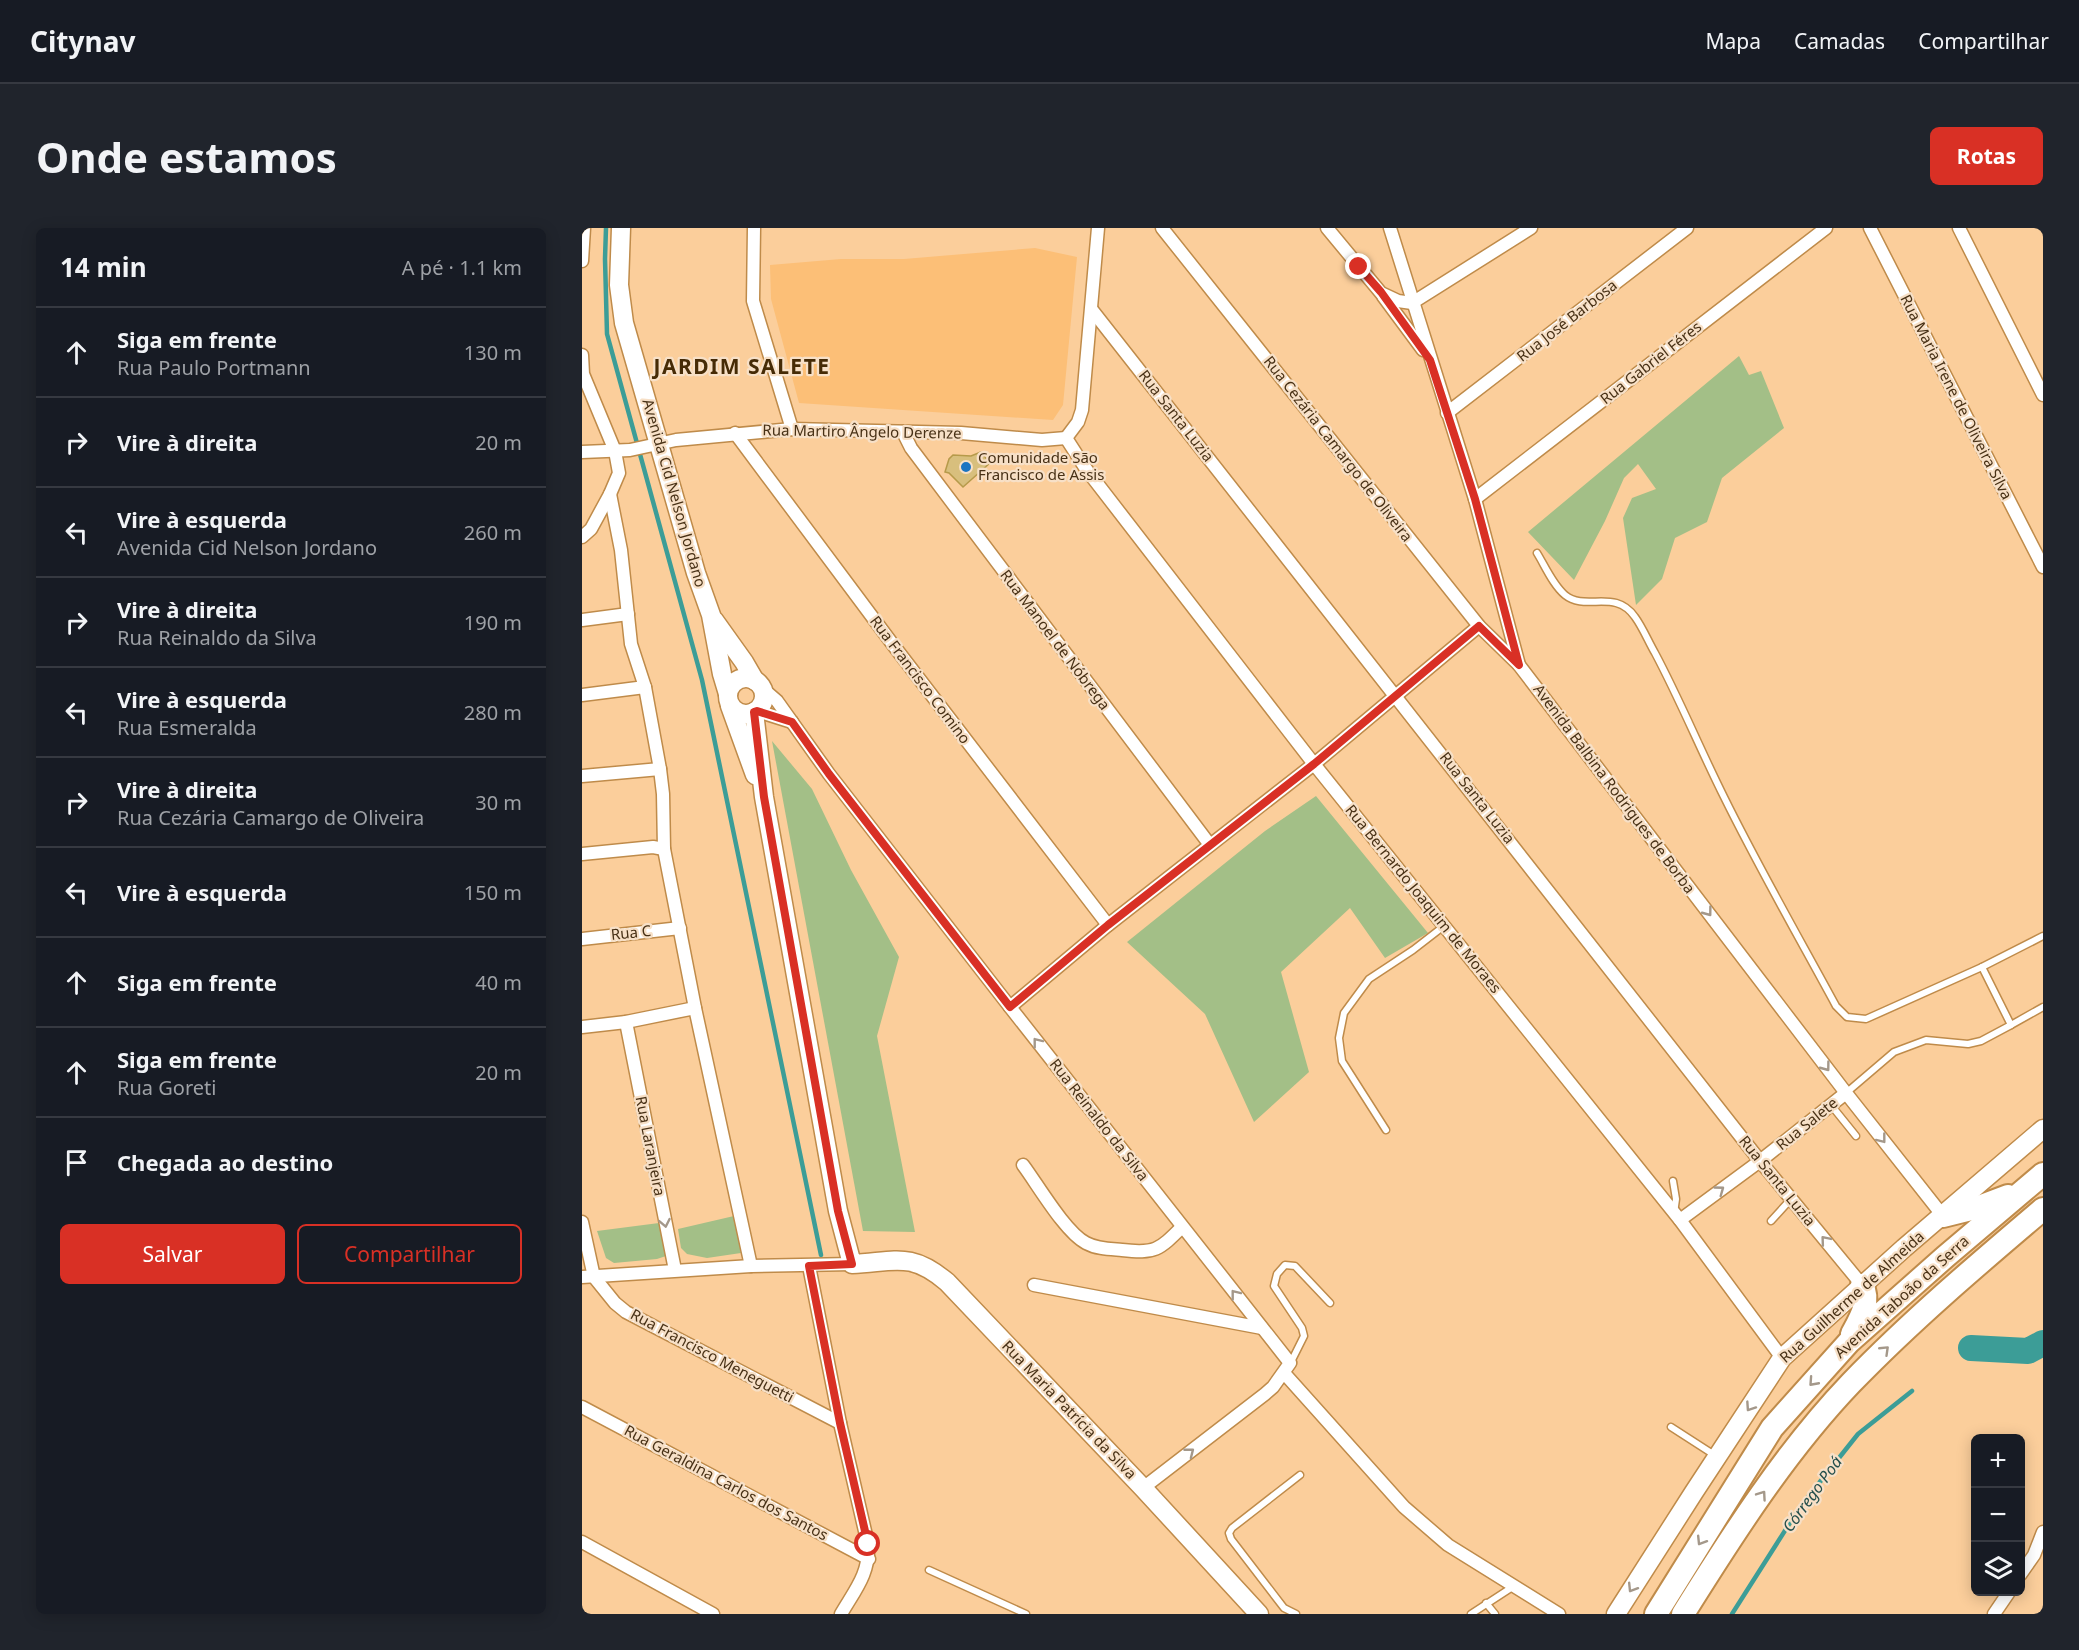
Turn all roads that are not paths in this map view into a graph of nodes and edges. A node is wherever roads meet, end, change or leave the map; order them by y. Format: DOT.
graph roads {
  1 [pos="584,228"];
  2 [pos="621,228"];
  3 [pos="754,228"];
  4 [pos="1098,228"];
  5 [pos="1162,228"];
  6 [pos="1327,228"];
  7 [pos="1390,228"];
  8 [pos="1531,228"];
  9 [pos="1687,228"];
  10 [pos="1826,228"];
  11 [pos="1870,228"];
  12 [pos="1959,228"];
  13 [pos="582,261"];
  14 [pos="1381,292"];
  15 [pos="1412,303"];
  16 [pos="1092,310"];
  17 [pos="582,355"];
  18 [pos="1430,360"];
  19 [pos="583,374"];
  20 [pos="2043,395"];
  21 [pos="1447,413"];
  22 [pos="792,429"];
  23 [pos="903,432"];
  24 [pos="735,433"];
  25 [pos="1066,438"];
  26 [pos="652,445"];
  27 [pos="615,451"];
  28 [pos="582,452"];
  29 [pos="610,494"];
  30 [pos="1475,499"];
  31 [pos="582,537"];
  32 [pos="1537,553"];
  33 [pos="2043,567"];
  34 [pos="627,614"];
  35 [pos="711,615"];
  36 [pos="582,620"];
  37 [pos="1479,626"];
  38 [pos="1519,665"];
  39 [pos="758,684"];
  40 [pos="645,687"];
  41 [pos="582,695"];
  42 [pos="1396,696"];
  43 [pos="729,700"];
  44 [pos="755,712"];
  45 [pos="792,722"];
  46 [pos="1314,764"];
  47 [pos="660,769"];
  48 [pos="582,776"];
  49 [pos="764,797"];
  50 [pos="1210,845"];
  51 [pos="664,849"];
  52 [pos="582,854"];
  53 [pos="1108,925"];
  54 [pos="1445,925"];
  55 [pos="680,928"];
  56 [pos="2043,936"];
  57 [pos="582,939"];
  58 [pos="1982,967"];
  59 [pos="1010,1007"];
  60 [pos="2043,1007"];
  61 [pos="695,1008"];
  62 [pos="626,1022"];
  63 [pos="2012,1025"];
  64 [pos="582,1027"];
  65 [pos="1846,1093"];
  66 [pos="1831,1105"];
  67 [pos="2043,1129"];
  68 [pos="1386,1130"];
  69 [pos="1856,1136"];
  70 [pos="1760,1161"];
  71 [pos="1023,1165"];
  72 [pos="2043,1174"];
  73 [pos="1673,1180"];
  74 [pos="2023,1190"];
  75 [pos="1791,1199"];
  76 [pos="2042,1213"];
  77 [pos="1677,1216"];
  78 [pos="1943,1216"];
  79 [pos="1771,1221"];
  80 [pos="582,1222"];
  81 [pos="1182,1227"];
  82 [pos="852,1264"];
  83 [pos="751,1266"];
  84 [pos="809,1266"];
  85 [pos="675,1270"];
  86 [pos="588,1277"];
  87 [pos="1034,1285"];
  88 [pos="1862,1286"];
  89 [pos="1330,1303"];
  90 [pos="1262,1328"];
  91 [pos="1849,1342"];
  92 [pos="1782,1358"];
  93 [pos="1287,1368"];
  94 [pos="582,1407"];
  95 [pos="840,1423"];
  96 [pos="1671,1427"];
  97 [pos="1716,1457"];
  98 [pos="1300,1474"];
  99 [pos="1143,1488"];
  100 [pos="2043,1532"];
  101 [pos="582,1542"];
  102 [pos="869,1559"];
  103 [pos="2025,1568"];
  104 [pos="929,1570"];
  105 [pos="1514,1586"];
  106 [pos="2006,1596"];
  107 [pos="1486,1603"];
  108 [pos="713,1614"];
  109 [pos="841,1614"];
  110 [pos="1026,1614"];
  111 [pos="1259,1614"];
  112 [pos="1296,1614"];
  113 [pos="1471,1614"];
  114 [pos="1495,1614"];
  115 [pos="1559,1614"];
  116 [pos="1616,1614"];
  117 [pos="1656,1614"];
  118 [pos="1683,1614"];
  119 [pos="1995,1614"];
  1 -- 13 [label="street"];
  2 -- 26 [label="street, Avenida Cid Nelson Jordano"];
  3 -- 22 [label="street"];
  4 -- 16 [label="street"];
  5 -- 37 [label="street, Rua Cezária Camargo de Oliveira"];
  6 -- 14 [label="street"];
  7 -- 15 [label="street, Avenida Balbina Rodrigues de Borba"];
  8 -- 15 [label="street"];
  9 -- 21 [label="street, Rua José Barbosa"];
  10 -- 30 [label="street, Rua Gabriel Féres"];
  11 -- 33 [label="street, Rua Maria Irene de Oliveira Silva"];
  12 -- 20 [label="street"];
  14 -- 15 [label="street"];
  14 -- 18 [label="street"];
  15 -- 18 [label="street, Avenida Balbina Rodrigues de Borba"];
  16 -- 25 [label="street"];
  16 -- 42 [label="street, Rua Santa Luzia"];
  17 -- 19 [label="street"];
  18 -- 21 [label="street, Avenida Balbina Rodrigues de Borba"];
  19 -- 27 [label="street"];
  21 -- 30 [label="street, Avenida Balbina Rodrigues de Borba"];
  22 -- 23 [label="street, Rua Martiro Ângelo Derenze"];
  22 -- 24 [label="street, Rua Martiro Ângelo Derenze"];
  23 -- 25 [label="street, Rua Martiro Ângelo Derenze"];
  23 -- 50 [label="street, Rua Manoel de Nóbrega"];
  24 -- 26 [label="street, Rua Martiro Ângelo Derenze"];
  24 -- 53 [label="street, Rua Francisco Comino"];
  25 -- 46 [label="street, Rua Bernardo Joaquim de Moraes"];
  26 -- 27 [label="street, Rua Martiro Ângelo Derenze"];
  26 -- 35 [label="street, Avenida Cid Nelson Jordano"];
  27 -- 28 [label="street, Rua Martiro Ângelo Derenze"];
  27 -- 29 [label="street"];
  29 -- 31 [label="street"];
  29 -- 34 [label="street"];
  30 -- 38 [label="street, Avenida Balbina Rodrigues de Borba"];
  32 -- 58 [label="lane"];
  34 -- 36 [label="street"];
  34 -- 40 [label="street"];
  35 -- 39 [label="street, Avenida Cid Nelson Jordano"];
  35 -- 43 [label="street, Avenida Cid Nelson Jordano"];
  37 -- 38 [label="street, Rua Cezária Camargo de Oliveira"];
  37 -- 42 [label="street"];
  38 -- 65 [label="street, Avenida Balbina Rodrigues de Borba, one-way"];
  39 -- 43 [label="street"];
  39 -- 44 [label="street"];
  39 -- 45 [label="street, Rua Reinaldo da Silva"];
  40 -- 41 [label="street"];
  40 -- 47 [label="street"];
  42 -- 46 [label="street"];
  42 -- 70 [label="street, Rua Santa Luzia"];
  43 -- 44 [label="street"];
  43 -- 49 [label="street, Avenida Cid Nelson Jordano"];
  44 -- 45 [label="street"];
  44 -- 49 [label="street, Avenida Cid Nelson Jordano"];
  45 -- 59 [label="street, Rua Reinaldo da Silva"];
  46 -- 50 [label="street"];
  46 -- 54 [label="street, Rua Bernardo Joaquim de Moraes"];
  47 -- 48 [label="street"];
  47 -- 51 [label="street"];
  49 -- 82 [label="street, Avenida Cid Nelson Jordano"];
  50 -- 53 [label="street"];
  51 -- 52 [label="street"];
  51 -- 55 [label="street"];
  53 -- 59 [label="street"];
  54 -- 68 [label="lane"];
  54 -- 77 [label="street, Rua Bernardo Joaquim de Moraes"];
  55 -- 57 [label="street, Rua C"];
  55 -- 61 [label="street"];
  56 -- 58 [label="lane"];
  58 -- 63 [label="lane"];
  81 -- 59 [label="street, Rua Reinaldo da Silva, one-way"];
  60 -- 63 [label="lane"];
  61 -- 62 [label="street"];
  61 -- 83 [label="street"];
  62 -- 64 [label="street"];
  62 -- 85 [label="street, Rua Laranjeira, one-way"];
  63 -- 65 [label="lane"];
  65 -- 66 [label="street, Rua Salete"];
  65 -- 78 [label="street, Avenida Balbina Rodrigues de Borba, one-way"];
  66 -- 69 [label="lane"];
  66 -- 70 [label="street, Rua Salete"];
  67 -- 78 [label="street, Rua Guilherme de Almeida"];
  70 -- 75 [label="street, Rua Santa Luzia"];
  77 -- 70 [label="street, Rua Salete, one-way"];
  71 -- 81 [label="street"];
  72 -- 74 [label="highway, Avenida Taboão da Serra"];
  73 -- 77 [label="lane"];
  74 -- 78 [label="highway"];
  74 -- 91 [label="highway, Avenida Taboão da Serra"];
  75 -- 79 [label="lane"];
  88 -- 75 [label="street, Rua Santa Luzia, one-way"];
  118 -- 76 [label="highway, Avenida Taboão da Serra, one-way"];
  77 -- 92 [label="street, Rua Bernardo Joaquim de Moraes"];
  78 -- 88 [label="street, Rua Guilherme de Almeida"];
  80 -- 86 [label="street"];
  90 -- 81 [label="street, Rua Reinaldo da Silva, one-way"];
  82 -- 84 [label="street"];
  82 -- 99 [label="street, Rua Maria Patrícia da Silva"];
  83 -- 84 [label="street"];
  83 -- 85 [label="street"];
  84 -- 95 [label="street"];
  85 -- 86 [label="street"];
  86 -- 95 [label="street, Rua Francisco Meneguetti"];
  87 -- 90 [label="street"];
  88 -- 91 [label="highway"];
  88 -- 92 [label="street, Rua Guilherme de Almeida"];
  89 -- 93 [label="lane"];
  90 -- 93 [label="street, Rua Reinaldo da Silva"];
  91 -- 117 [label="highway, Avenida Taboão da Serra, one-way"];
  92 -- 97 [label="street, Rua Guilherme de Almeida, one-way"];
  99 -- 93 [label="street, one-way"];
  93 -- 105 [label="street, Rua Reinaldo da Silva"];
  94 -- 102 [label="street, Rua Geraldina Carlos dos Santos"];
  95 -- 102 [label="street"];
  96 -- 97 [label="lane"];
  97 -- 116 [label="street, Rua Guilherme de Almeida, one-way"];
  98 -- 112 [label="lane"];
  99 -- 111 [label="street, Rua Maria Patrícia da Silva"];
  100 -- 103 [label="street"];
  101 -- 108 [label="street"];
  102 -- 109 [label="street"];
  104 -- 110 [label="lane"];
  105 -- 107 [label="lane"];
  105 -- 115 [label="street, Rua Reinaldo da Silva"];
  106 -- 119 [label="street"];
  107 -- 113 [label="lane"];
  107 -- 114 [label="lane"];
}
